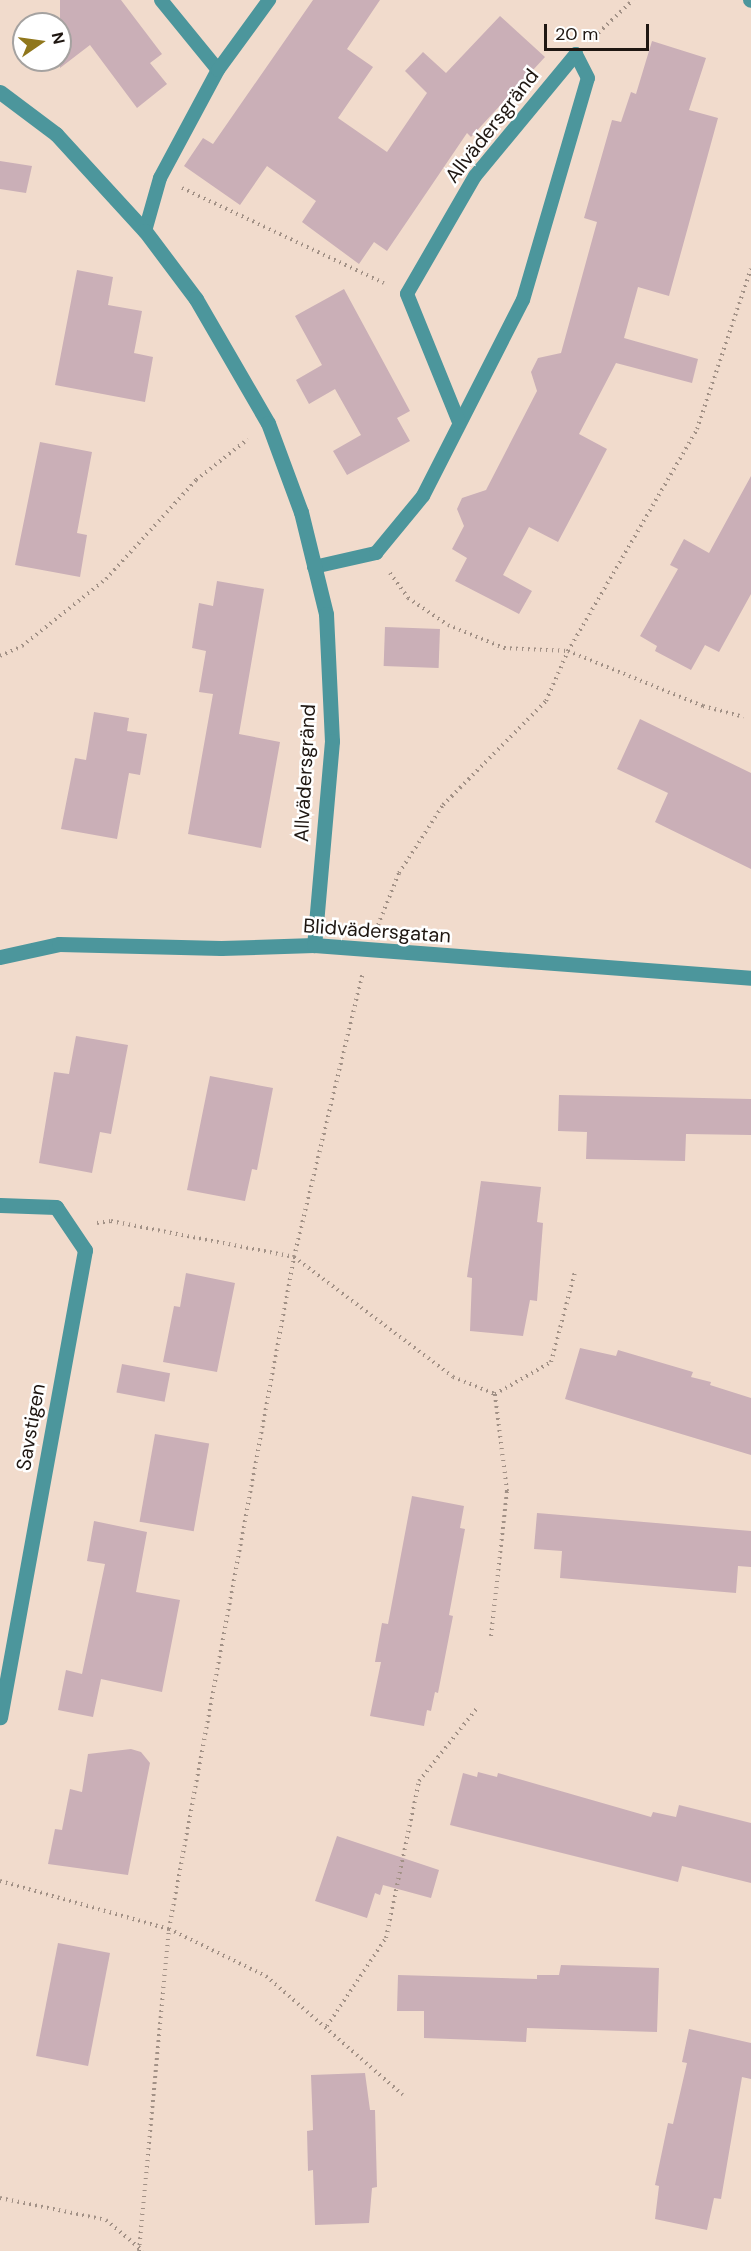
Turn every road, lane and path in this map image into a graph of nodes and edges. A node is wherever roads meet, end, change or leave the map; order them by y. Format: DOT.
graph roads {
  1 [pos="161,0"];
  2 [pos="269,0"];
  3 [pos="633,0"];
  4 [pos="576,54"];
  5 [pos="218,70"];
  6 [pos="0,92"];
  7 [pos="160,178"];
  8 [pos="145,231"];
  9 [pos="751,269"];
  10 [pos="407,294"];
  11 [pos="459,422"];
  12 [pos="268,423"];
  13 [pos="376,553"];
  14 [pos="314,567"];
  15 [pos="568,651"];
  16 [pos="0,656"];
  17 [pos="744,717"];
  18 [pos="314,945"];
  19 [pos="368,951"];
  20 [pos="0,957"];
  21 [pos="751,978"];
  22 [pos="0,1205"];
  23 [pos="70,1227"];
  24 [pos="294,1257"];
  25 [pos="575,1272"];
  26 [pos="495,1394"];
  27 [pos="491,1636"];
  28 [pos="477,1708"];
  29 [pos="0,1717"];
  30 [pos="0,1881"];
  31 [pos="169,1929"];
  32 [pos="327,2026"];
  33 [pos="403,2094"];
  34 [pos="0,2198"];
  35 [pos="141,2250"];
  1 -- 5 [label="lane"];
  2 -- 5 [label="lane"];
  3 -- 4 [label="path"];
  4 -- 10 [label="lane, Allvädersgränd"];
  4 -- 11 [label="lane"];
  5 -- 7 [label="lane"];
  6 -- 8 [label="street, Allvädersgränd"];
  7 -- 8 [label="lane"];
  7 -- 10 [label="path"];
  8 -- 12 [label="street, Allvädersgränd"];
  9 -- 15 [label="path"];
  10 -- 11 [label="lane"];
  11 -- 13 [label="lane"];
  12 -- 14 [label="street, Allvädersgränd"];
  12 -- 16 [label="path"];
  13 -- 14 [label="lane"];
  13 -- 15 [label="path"];
  14 -- 18 [label="street, Allvädersgränd"];
  15 -- 17 [label="path"];
  15 -- 19 [label="path"];
  18 -- 19 [label="street, Blidvädersgatan"];
  18 -- 20 [label="street, Blidvädersgatan"];
  19 -- 21 [label="street, Blidvädersgatan"];
  19 -- 24 [label="path"];
  22 -- 23 [label="street, Savstigen"];
  23 -- 24 [label="path"];
  23 -- 29 [label="street, Savstigen"];
  24 -- 26 [label="path"];
  24 -- 31 [label="path"];
  25 -- 26 [label="path"];
  26 -- 27 [label="path"];
  28 -- 32 [label="path"];
  30 -- 31 [label="path"];
  31 -- 32 [label="path"];
  31 -- 35 [label="path"];
  32 -- 33 [label="path"];
  34 -- 35 [label="path"];
}
